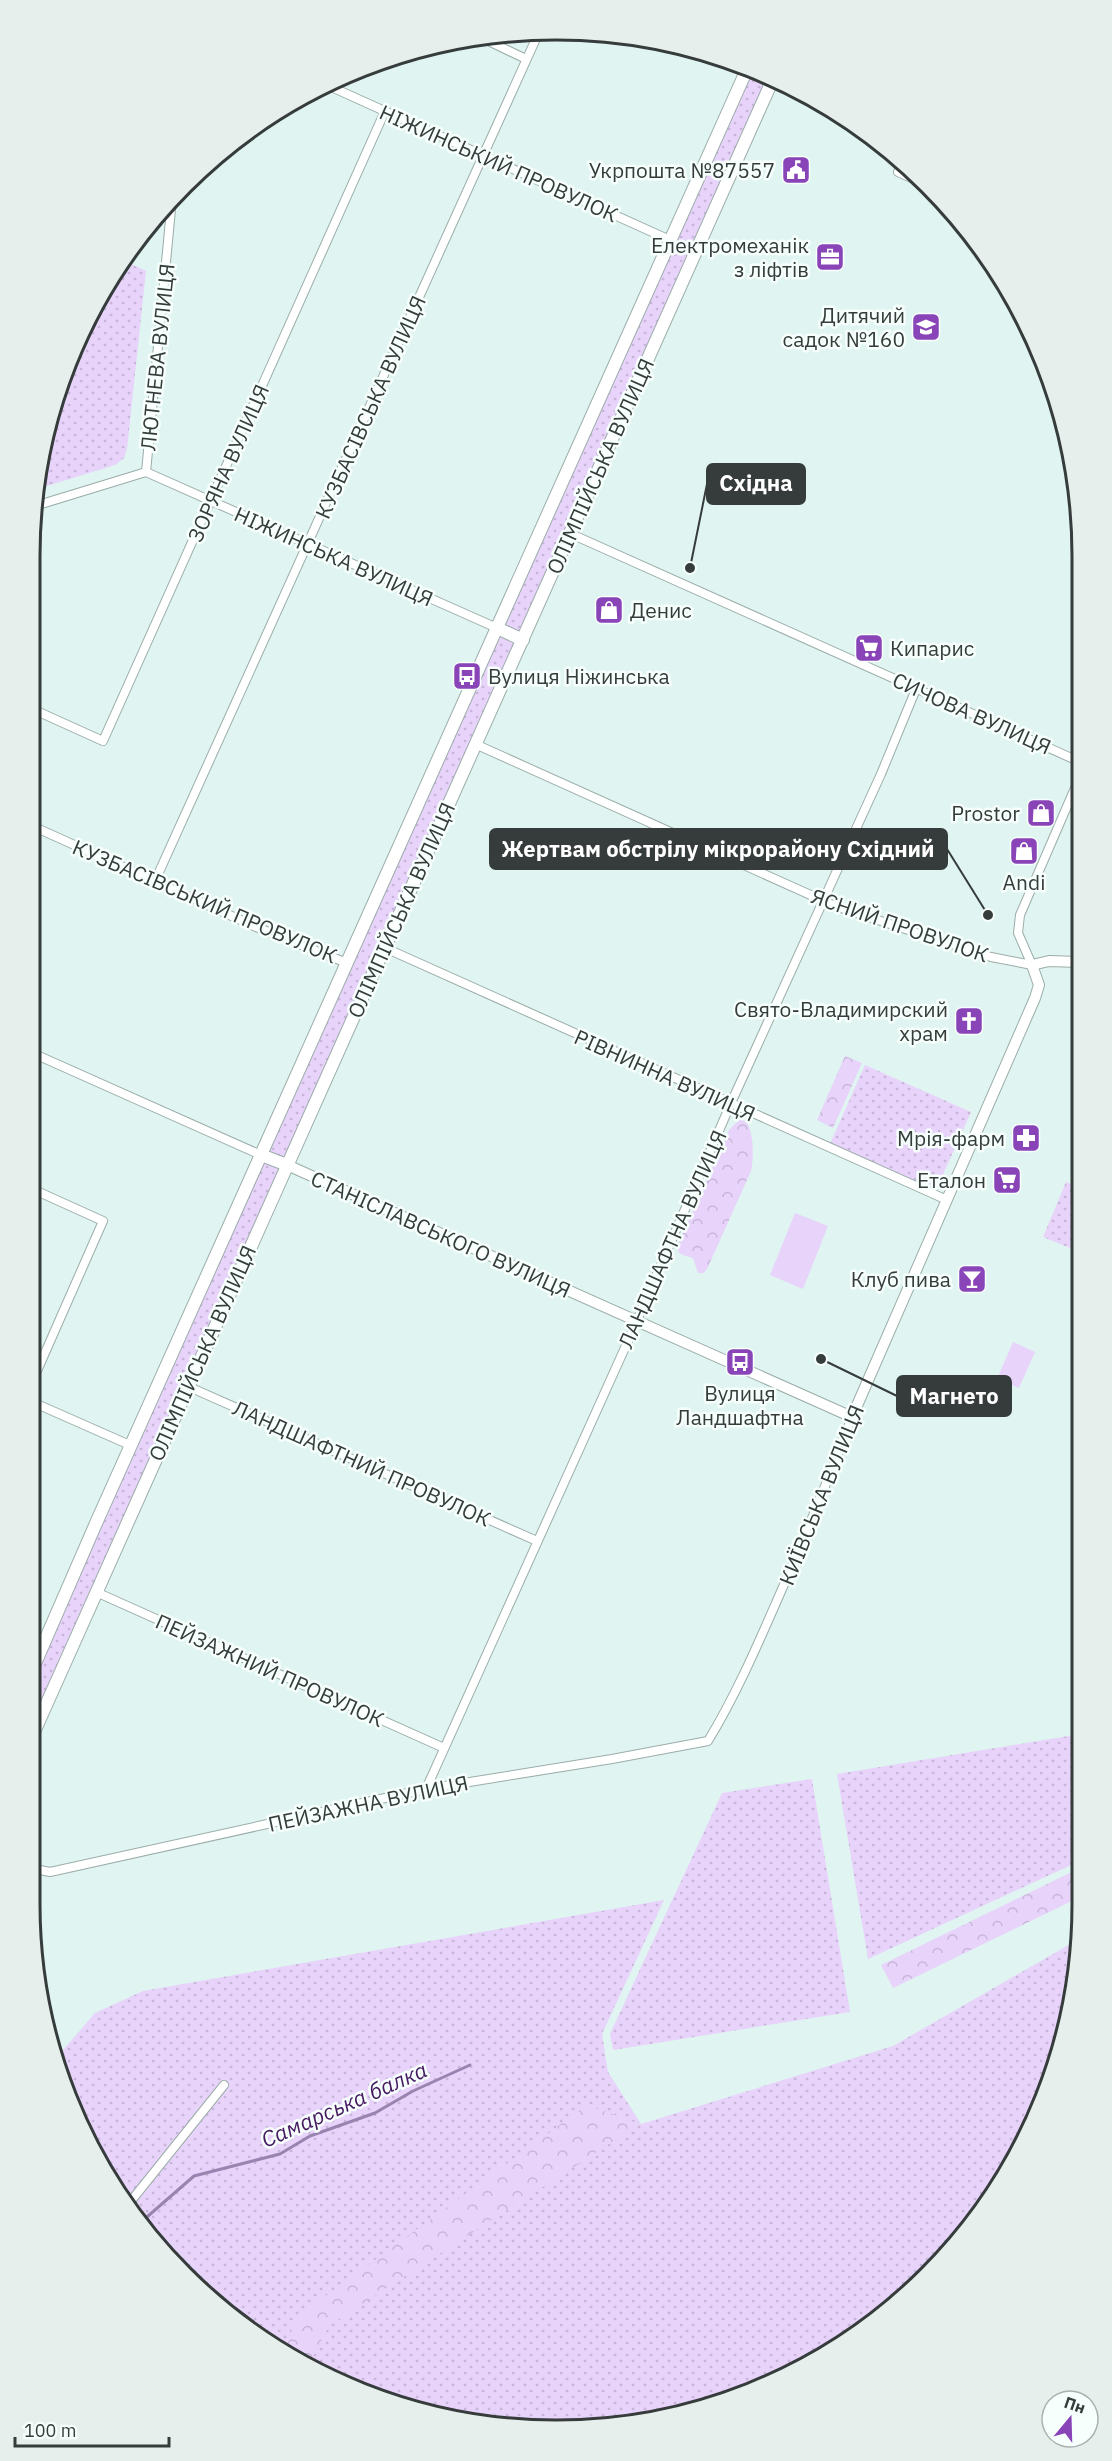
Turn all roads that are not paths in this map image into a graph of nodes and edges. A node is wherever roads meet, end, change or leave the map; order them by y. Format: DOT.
graph roads {
  1 [pos="535,41"];
  2 [pos="494,45"];
  3 [pos="526,59"];
  4 [pos="744,76"];
  5 [pos="769,87"];
  6 [pos="338,90"];
  7 [pos="385,111"];
  8 [pos="482,155"];
  9 [pos="171,213"];
  10 [pos="672,241"];
  11 [pos="146,472"];
  12 [pos="210,501"];
  13 [pos="44,503"];
  14 [pos="569,533"];
  15 [pos="308,545"];
  16 [pos="497,628"];
  17 [pos="523,640"];
  18 [pos="916,689"];
  19 [pos="40,713"];
  20 [pos="475,744"];
  21 [pos="1072,758"];
  22 [pos="1072,795"];
  23 [pos="40,829"];
  24 [pos="155,881"];
  25 [pos="823,900"];
  26 [pos="383,947"];
  27 [pos="1072,962"];
  28 [pos="347,963"];
  29 [pos="1032,964"];
  30 [pos="40,1056"];
  31 [pos="731,1103"];
  32 [pos="261,1155"];
  33 [pos="286,1165"];
  34 [pos="40,1193"];
  35 [pos="946,1200"];
  36 [pos="636,1322"];
  37 [pos="40,1364"];
  38 [pos="187,1386"];
  39 [pos="40,1405"];
  40 [pos="852,1417"];
  41 [pos="132,1446"];
  42 [pos="537,1541"];
  43 [pos="96,1592"];
  44 [pos="40,1652"];
  45 [pos="40,1718"];
  46 [pos="708,1741"];
  47 [pos="444,1748"];
  48 [pos="426,1789"];
  49 [pos="40,1870"];
  50 [pos="224,2085"];
  51 [pos="133,2199"];
  1 -- 3 [label="street, КУЗБАСІВСЬКА ВУЛИЦЯ"];
  2 -- 3 [label="street"];
  3 -- 8 [label="street, КУЗБАСІВСЬКА ВУЛИЦЯ"];
  4 -- 10 [label="main road, ОЛІМПІЙСЬКА ВУЛИЦЯ"];
  5 -- 14 [label="main road, ОЛІМПІЙСЬКА ВУЛИЦЯ"];
  6 -- 7 [label="street, НІЖИНСЬКИЙ ПРОВУЛОК"];
  7 -- 8 [label="street, НІЖИНСЬКИЙ ПРОВУЛОК"];
  7 -- 12 [label="street, ЗОРЯНА ВУЛИЦЯ"];
  8 -- 10 [label="street, НІЖИНСЬКИЙ ПРОВУЛОК"];
  8 -- 15 [label="street, КУЗБАСІВСЬКА ВУЛИЦЯ"];
  9 -- 11 [label="street, ЛЮТНЕВА ВУЛИЦЯ"];
  10 -- 16 [label="main road, ОЛІМПІЙСЬКА ВУЛИЦЯ"];
  11 -- 12 [label="street, НІЖИНСЬКА ВУЛИЦЯ"];
  11 -- 13 [label="street, ЛЮТНЕВА ВУЛИЦЯ"];
  12 -- 15 [label="street, НІЖИНСЬКА ВУЛИЦЯ"];
  12 -- 19 [label="street, ЗОРЯНА ВУЛИЦЯ"];
  14 -- 17 [label="main road, ОЛІМПІЙСЬКА ВУЛИЦЯ"];
  14 -- 18 [label="street, СИЧОВА ВУЛИЦЯ"];
  15 -- 16 [label="street, НІЖИНСЬКА ВУЛИЦЯ"];
  15 -- 24 [label="street, КУЗБАСІВСЬКА ВУЛИЦЯ"];
  16 -- 17 [label="main road, НІЖИНСЬКА ВУЛИЦЯ"];
  16 -- 28 [label="main road, ОЛІМПІЙСЬКА ВУЛИЦЯ"];
  17 -- 20 [label="main road, ОЛІМПІЙСЬКА ВУЛИЦЯ"];
  18 -- 21 [label="street, СИЧОВА ВУЛИЦЯ"];
  18 -- 25 [label="street, ЛАНДШАФТНА ВУЛИЦЯ"];
  20 -- 25 [label="street, ЯСНИЙ ПРОВУЛОК"];
  20 -- 26 [label="main road, ОЛІМПІЙСЬКА ВУЛИЦЯ"];
  22 -- 29 [label="street, КИЇВСЬКА ВУЛИЦЯ"];
  23 -- 24 [label="street, КУЗБАСІВСЬКИЙ ПРОВУЛОК"];
  24 -- 28 [label="street, КУЗБАСІВСЬКИЙ ПРОВУЛОК"];
  25 -- 29 [label="street, ЯСНИЙ ПРОВУЛОК"];
  25 -- 31 [label="street, ЛАНДШАФТНА ВУЛИЦЯ"];
  26 -- 31 [label="street, РІВНИННА ВУЛИЦЯ"];
  26 -- 33 [label="main road, ОЛІМПІЙСЬКА ВУЛИЦЯ"];
  27 -- 29 [label="street"];
  28 -- 32 [label="main road, ОЛІМПІЙСЬКА ВУЛИЦЯ"];
  29 -- 35 [label="street, КИЇВСЬКА ВУЛИЦЯ"];
  30 -- 32 [label="street, СТАНІСЛАВСЬКОГО ВУЛИЦЯ"];
  31 -- 35 [label="street, РІВНИННА ВУЛИЦЯ"];
  31 -- 36 [label="street, ЛАНДШАФТНА ВУЛИЦЯ"];
  32 -- 33 [label="main road, СТАНІСЛАВСЬКОГО ВУЛИЦЯ"];
  32 -- 41 [label="main road, ОЛІМПІЙСЬКА ВУЛИЦЯ"];
  33 -- 36 [label="street, СТАНІСЛАВСЬКОГО ВУЛИЦЯ"];
  33 -- 38 [label="main road, ОЛІМПІЙСЬКА ВУЛИЦЯ"];
  34 -- 37 [label="street"];
  35 -- 40 [label="street, КИЇВСЬКА ВУЛИЦЯ"];
  36 -- 40 [label="street, СТАНІСЛАВСЬКОГО ВУЛИЦЯ"];
  36 -- 42 [label="street, ЛАНДШАФТНА ВУЛИЦЯ"];
  38 -- 42 [label="street, ЛАНДШАФТНИЙ ПРОВУЛОК"];
  38 -- 43 [label="main road, ОЛІМПІЙСЬКА ВУЛИЦЯ"];
  39 -- 41 [label="street"];
  40 -- 46 [label="street, КИЇВСЬКА ВУЛИЦЯ"];
  41 -- 44 [label="main road, ОЛІМПІЙСЬКА ВУЛИЦЯ"];
  42 -- 47 [label="street, ЛАНДШАФТНА ВУЛИЦЯ"];
  43 -- 45 [label="main road, ОЛІМПІЙСЬКА ВУЛИЦЯ"];
  43 -- 47 [label="street, ПЕЙЗАЖНИЙ ПРОВУЛОК"];
  46 -- 48 [label="street, ПЕЙЗАЖНА ВУЛИЦЯ"];
  47 -- 48 [label="street, ЛАНДШАФТНА ВУЛИЦЯ"];
  48 -- 49 [label="street, ПЕЙЗАЖНА ВУЛИЦЯ"];
  50 -- 51 [label="street"];
}
